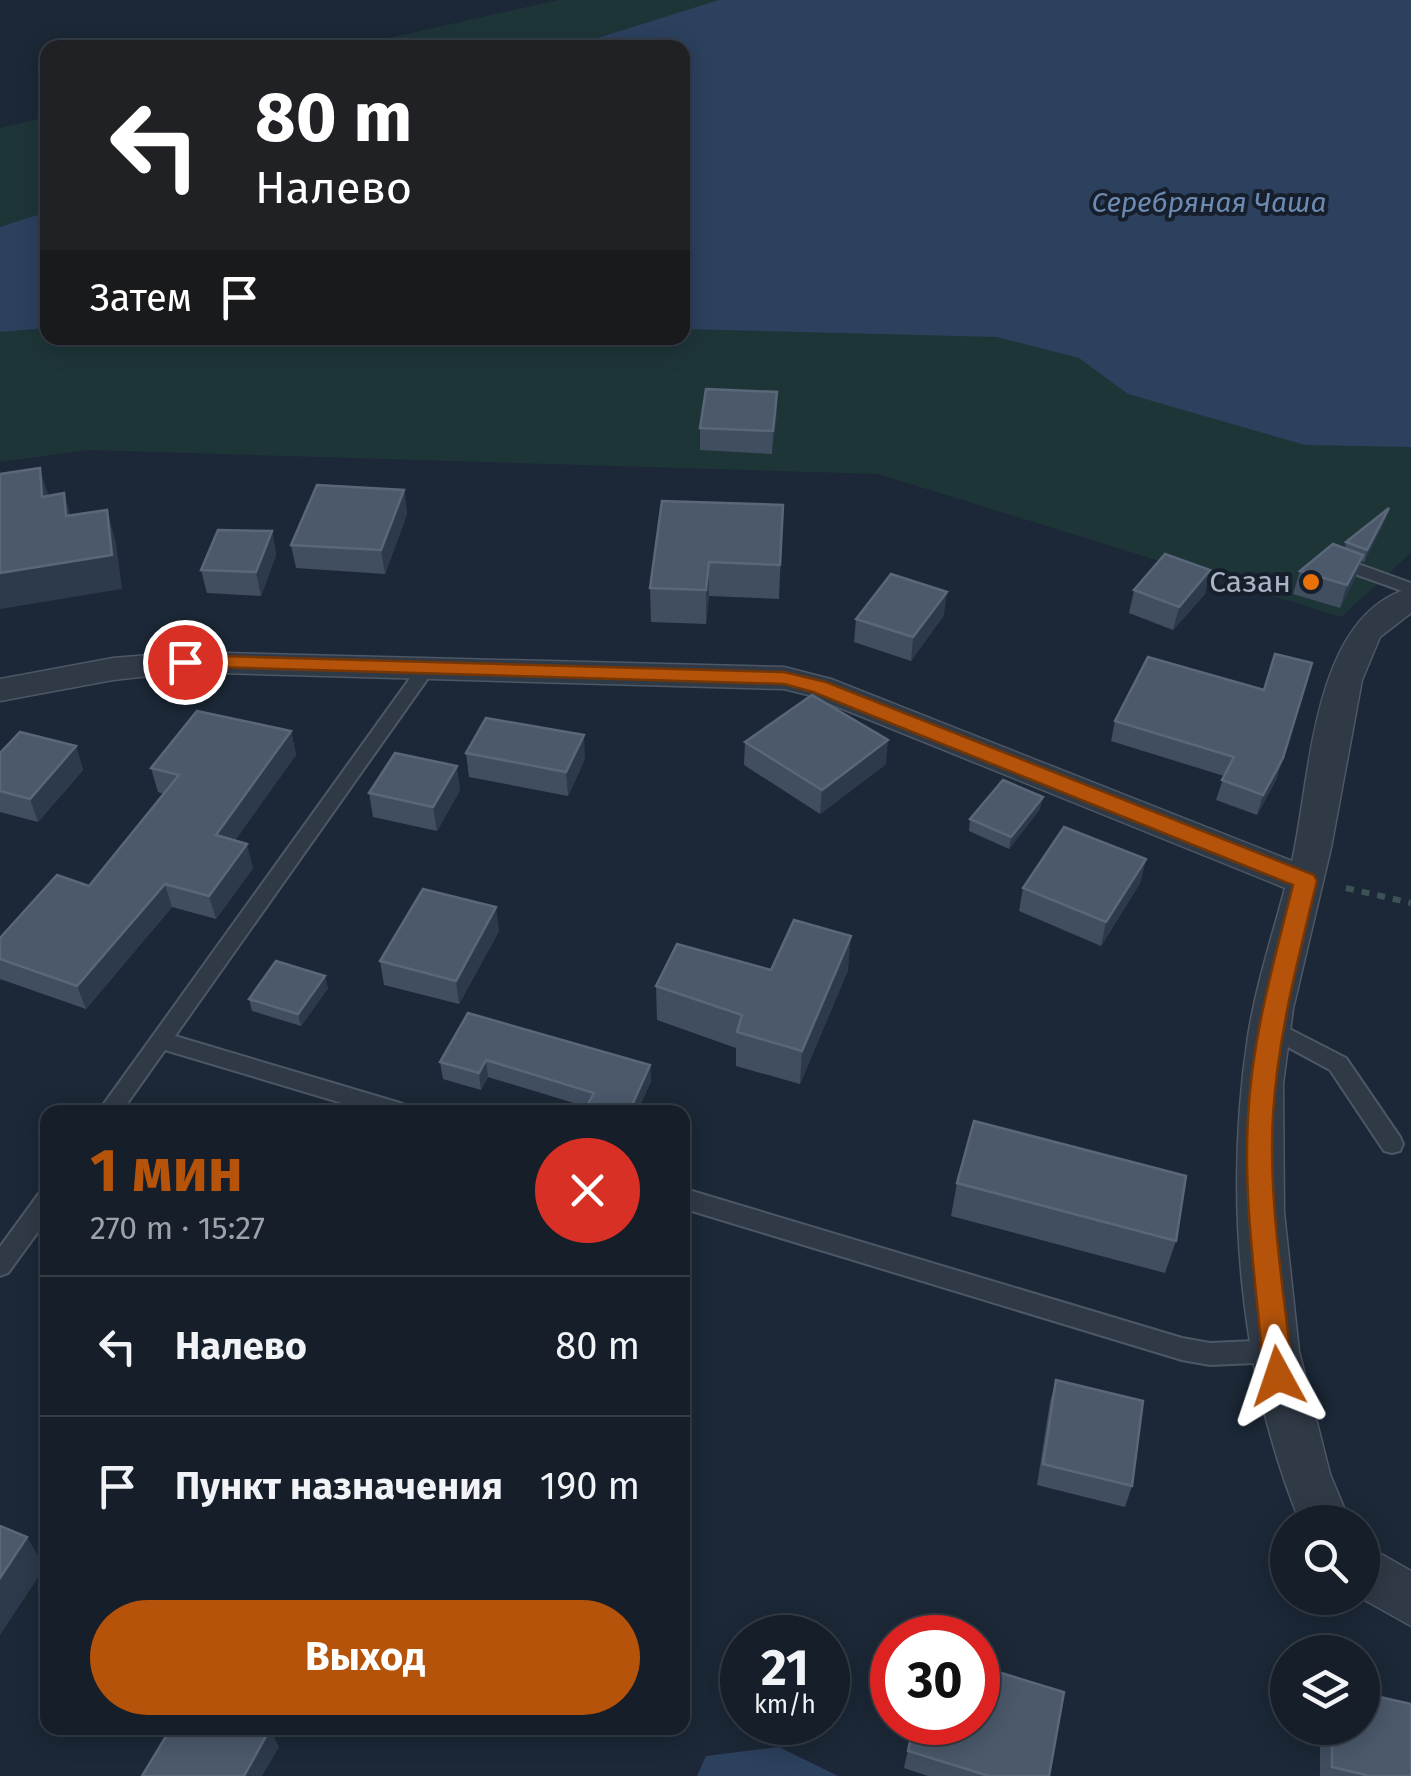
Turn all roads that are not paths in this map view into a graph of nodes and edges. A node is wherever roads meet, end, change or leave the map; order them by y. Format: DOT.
graph roads {
  1 [pos="1320,556"];
  2 [pos="1411,589"];
  3 [pos="1411,598"];
  4 [pos="427,667"];
  5 [pos="0,690"];
  6 [pos="1306,881"];
  7 [pos="1270,1028"];
  8 [pos="161,1040"];
  9 [pos="115,1105"];
  10 [pos="377,1105"];
  11 [pos="1392,1144"];
  12 [pos="690,1200"];
  13 [pos="40,1210"];
  14 [pos="0,1266"];
  15 [pos="1276,1351"];
  16 [pos="1316,1505"];
  17 [pos="1380,1580"];
  18 [pos="1411,1600"];
  1 -- 2 [label="lane"];
  3 -- 6 [label="street"];
  4 -- 5 [label="street"];
  4 -- 6 [label="street"];
  4 -- 8 [label="lane"];
  6 -- 7 [label="street"];
  7 -- 11 [label="lane"];
  7 -- 15 [label="street"];
  8 -- 9 [label="lane"];
  8 -- 10 [label="lane"];
  12 -- 15 [label="lane"];
  13 -- 14 [label="lane"];
  15 -- 16 [label="street"];
  17 -- 18 [label="street"];
}
